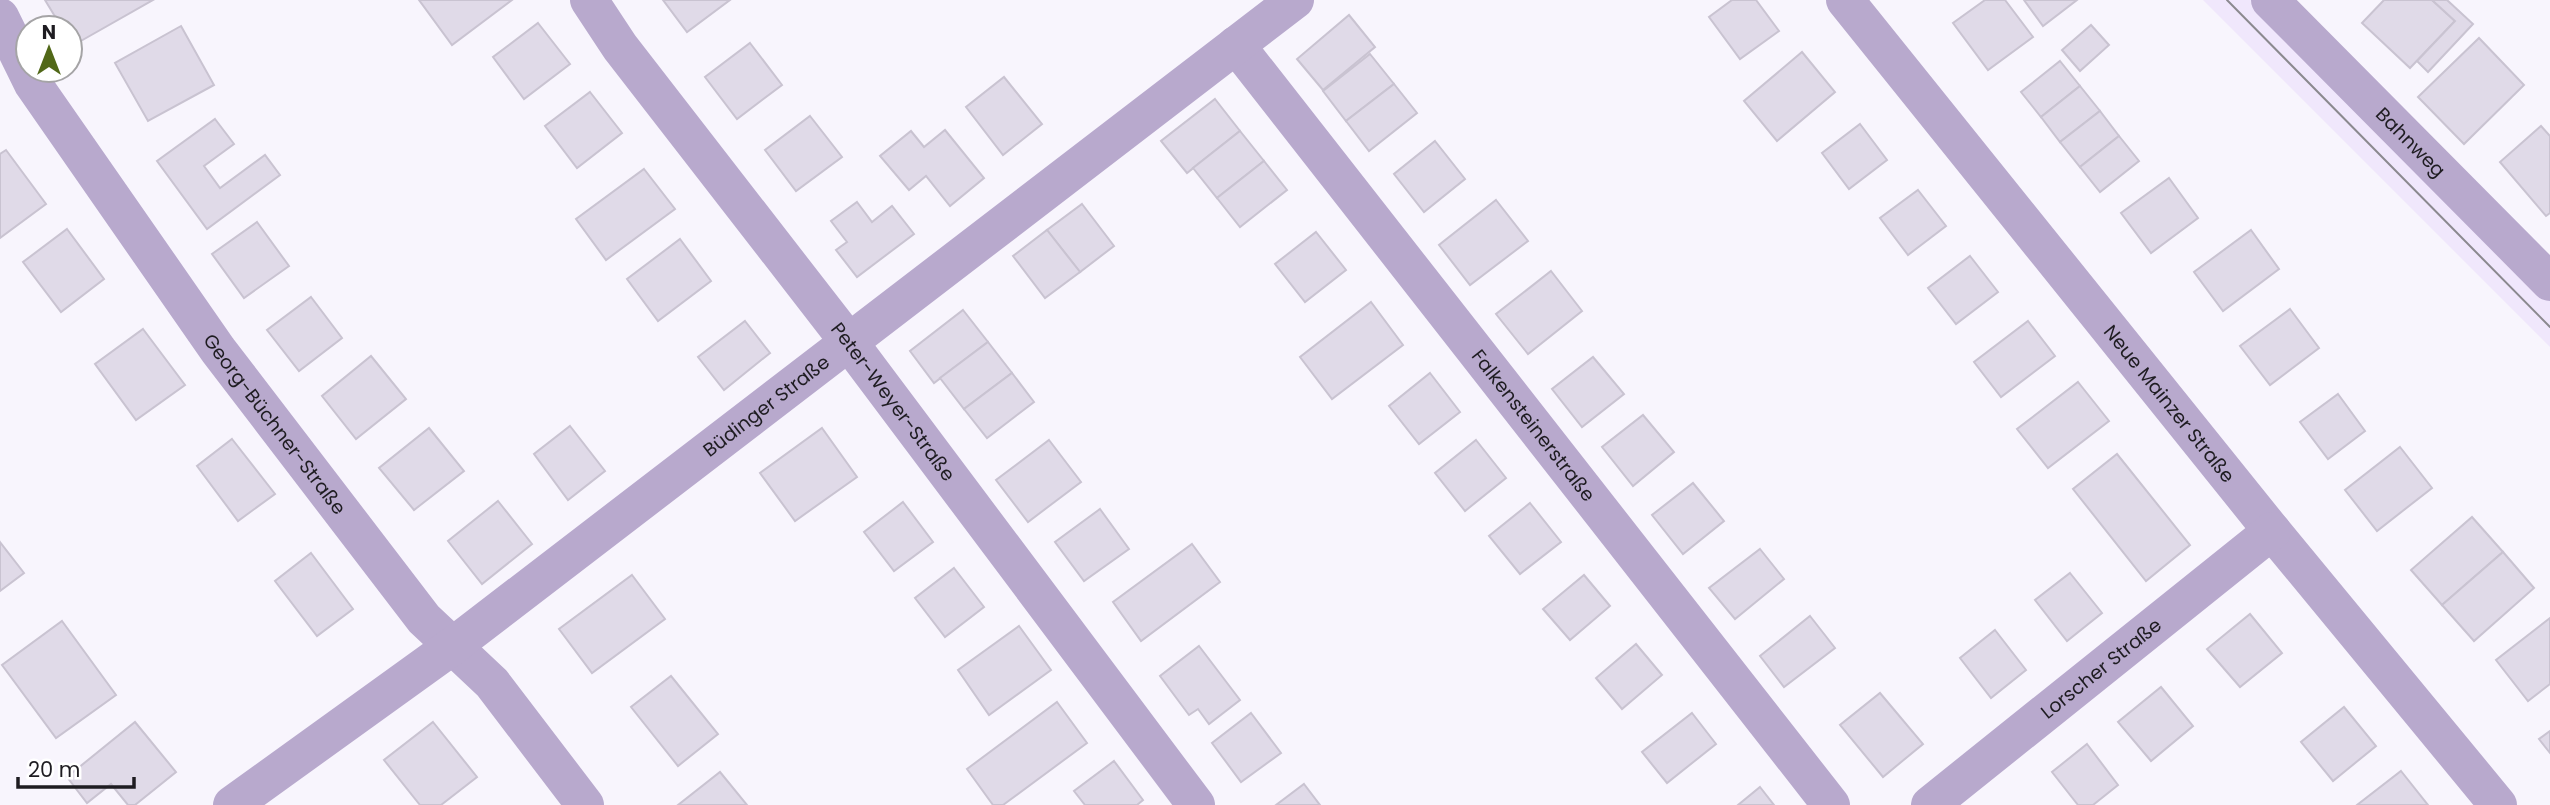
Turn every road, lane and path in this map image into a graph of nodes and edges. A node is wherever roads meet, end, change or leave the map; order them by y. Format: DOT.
graph roads {
  1 [pos="589,0"];
  2 [pos="1845,0"];
  3 [pos="2270,0"];
  4 [pos="1289,2"];
  5 [pos="0,17"];
  6 [pos="1236,45"];
  7 [pos="2550,282"];
  8 [pos="848,341"];
  9 [pos="2272,531"];
  10 [pos="454,645"];
  11 [pos="232,805"];
  12 [pos="585,805"];
  13 [pos="1196,805"];
  14 [pos="1831,805"];
  15 [pos="1930,805"];
  16 [pos="2498,805"];
  1 -- 8 [label="street, Peter-Weyer-Straße"];
  2 -- 9 [label="street, Neue Mainzer Straße"];
  3 -- 7 [label="street, Bahnweg"];
  4 -- 6 [label="street, Büdinger Straße"];
  5 -- 10 [label="street, Georg-Büchner-Straße"];
  6 -- 8 [label="street, Büdinger Straße"];
  6 -- 14 [label="street, Falkensteinerstraße"];
  8 -- 10 [label="street, Büdinger Straße"];
  8 -- 13 [label="street, Peter-Weyer-Straße"];
  9 -- 15 [label="street, Lorscher Straße"];
  9 -- 16 [label="street, Neue Mainzer Straße"];
  10 -- 11 [label="street, Büdinger Straße"];
  10 -- 12 [label="street, Georg-Büchner-Straße"];
}
